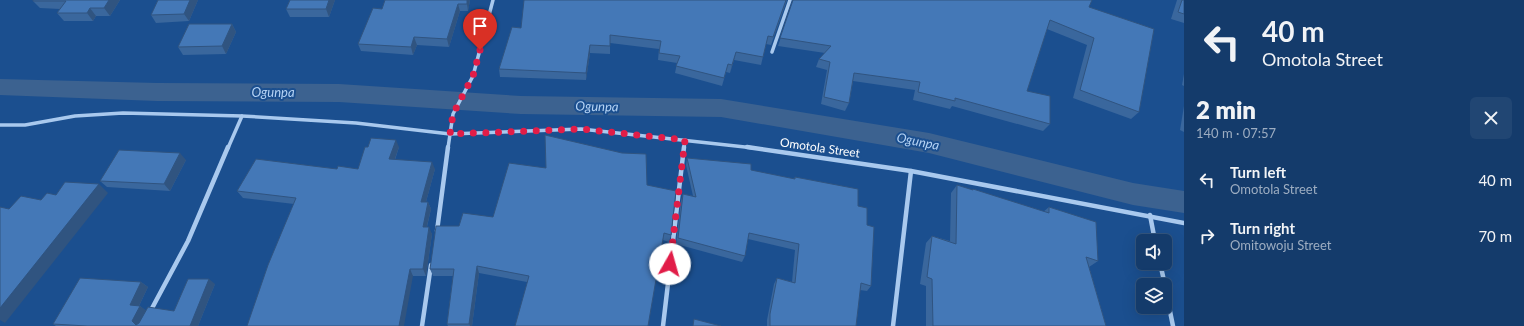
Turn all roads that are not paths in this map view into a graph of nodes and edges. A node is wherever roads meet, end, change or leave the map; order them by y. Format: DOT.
graph roads {
  1 [pos="493,0"];
  2 [pos="790,0"];
  3 [pos="772,52"];
  4 [pos="242,116"];
  5 [pos="0,126"];
  6 [pos="450,134"];
  7 [pos="685,140"];
  8 [pos="910,171"];
  9 [pos="1150,215"];
  10 [pos="1184,223"];
  11 [pos="1154,234"];
  12 [pos="435,238"];
  13 [pos="432,260"];
  14 [pos="1171,314"];
  15 [pos="146,319"];
  16 [pos="422,326"];
  17 [pos="663,326"];
  18 [pos="892,326"];
  19 [pos="1173,326"];
  1 -- 6 [label="street"];
  2 -- 3 [label="street"];
  4 -- 5 [label="street, Omotola Street"];
  4 -- 6 [label="street, Omotola Street"];
  4 -- 15 [label="street"];
  6 -- 7 [label="street, Omotola Street"];
  6 -- 12 [label="street"];
  7 -- 8 [label="street, Omotola Street"];
  7 -- 17 [label="street"];
  8 -- 9 [label="street, Omotola Street"];
  8 -- 18 [label="street"];
  9 -- 10 [label="street, Omotola Street"];
  9 -- 11 [label="street"];
  13 -- 16 [label="street"];
  14 -- 19 [label="street"];
}
